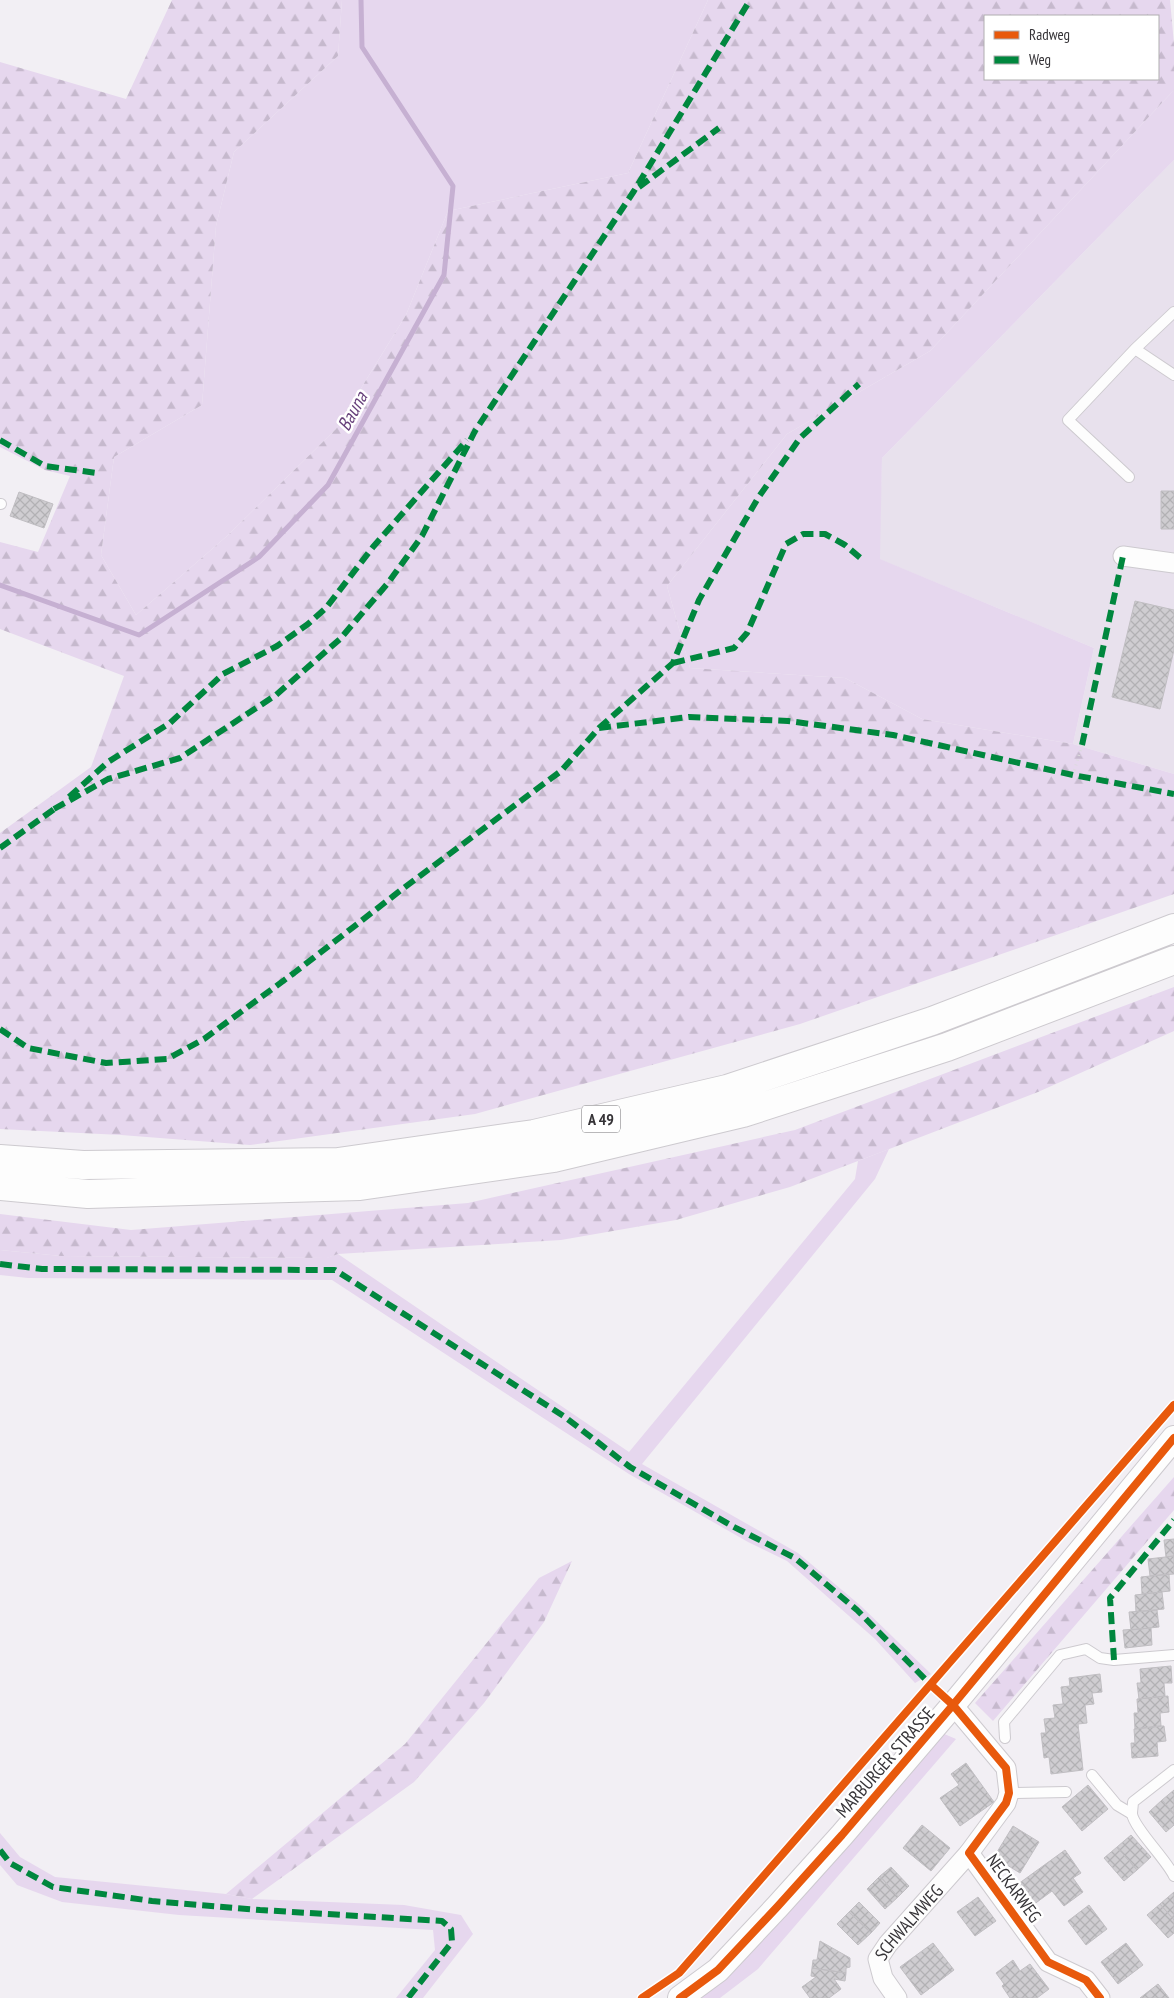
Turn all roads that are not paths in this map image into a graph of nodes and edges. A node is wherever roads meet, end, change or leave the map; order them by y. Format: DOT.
graph roads {
  1 [pos="1174,312"];
  2 [pos="1136,349"];
  3 [pos="1174,375"];
  4 [pos="1129,477"];
  5 [pos="1123,556"];
  6 [pos="1174,563"];
  7 [pos="1174,928"];
  8 [pos="1174,960"];
  9 [pos="0,1159"];
  10 [pos="0,1186"];
  11 [pos="1174,1438"];
  12 [pos="1174,1655"];
  13 [pos="953,1705"];
  14 [pos="1005,1738"];
  15 [pos="1174,1770"];
  16 [pos="1092,1775"];
  17 [pos="1009,1792"];
  18 [pos="1066,1792"];
  19 [pos="1132,1814"];
  20 [pos="969,1853"];
  21 [pos="1174,1876"];
  22 [pos="680,1998"];
  23 [pos="898,1998"];
  24 [pos="1100,1998"];
  1 -- 2 [label="lane"];
  2 -- 3 [label="lane"];
  2 -- 4 [label="lane"];
  5 -- 6 [label="street"];
  7 -- 9 [label="highway, A 49"];
  8 -- 10 [label="highway, A 49"];
  11 -- 13 [label="street, MARBURGER STRASSE"];
  12 -- 14 [label="lane"];
  13 -- 17 [label="street"];
  13 -- 22 [label="street, MARBURGER STRASSE"];
  15 -- 19 [label="lane"];
  16 -- 19 [label="lane"];
  17 -- 18 [label="lane"];
  17 -- 20 [label="street, NECKARWEG"];
  19 -- 21 [label="lane"];
  20 -- 23 [label="street, SCHWALMWEG"];
  20 -- 24 [label="street, NECKARWEG"];
}
